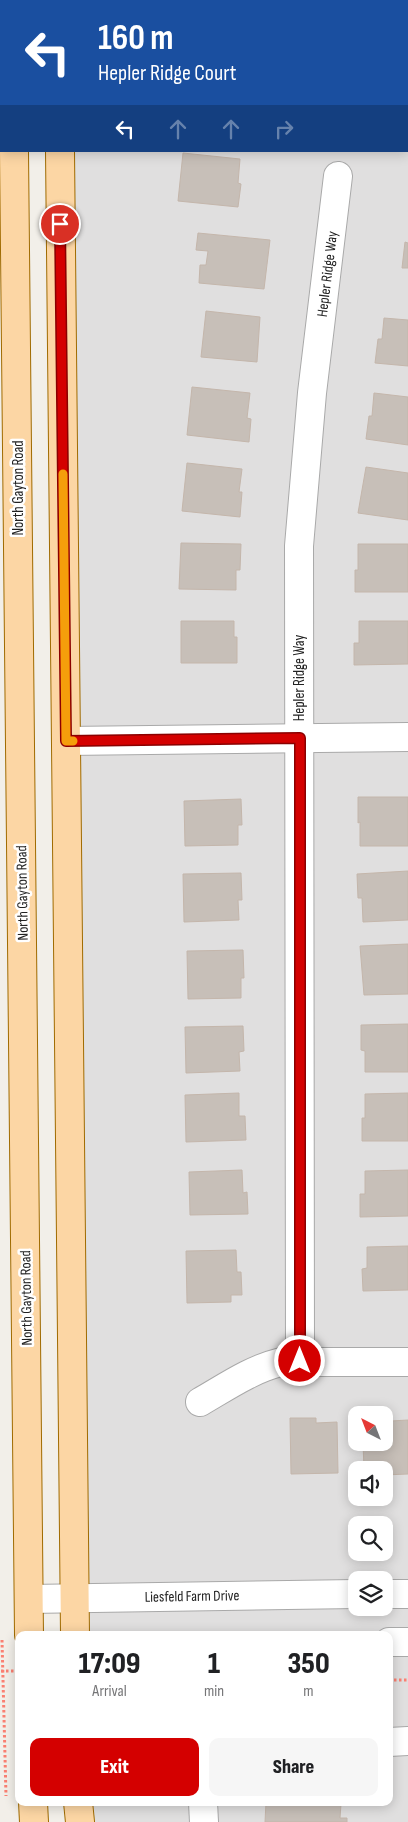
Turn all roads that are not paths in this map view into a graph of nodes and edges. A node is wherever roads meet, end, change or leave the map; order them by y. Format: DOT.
graph roads {
  1 [pos="14,152"];
  2 [pos="60,152"];
  3 [pos="338,176"];
  4 [pos="408,737"];
  5 [pos="300,738"];
  6 [pos="66,741"];
  7 [pos="300,1361"];
  8 [pos="408,1362"];
  9 [pos="200,1402"];
  10 [pos="348,1594"];
  11 [pos="393,1594"];
  12 [pos="408,1594"];
  13 [pos="75,1597"];
  14 [pos="29,1599"];
  15 [pos="29,1631"];
  16 [pos="75,1631"];
  17 [pos="393,1642"];
  18 [pos="408,1642"];
  19 [pos="393,1742"];
  20 [pos="408,1742"];
  21 [pos="33,1806"];
  22 [pos="78,1806"];
  23 [pos="203,1806"];
  24 [pos="34,1822"];
  25 [pos="80,1822"];
  26 [pos="204,1822"];
  1 -- 14 [label="main road, North Gayton Road"];
  2 -- 6 [label="main road"];
  3 -- 5 [label="street, Hepler Ridge Way"];
  4 -- 5 [label="street"];
  5 -- 6 [label="street"];
  5 -- 7 [label="street, Hepler Ridge Way"];
  6 -- 13 [label="main road"];
  7 -- 8 [label="street"];
  7 -- 9 [label="street"];
  10 -- 13 [label="street, Liesfeld Farm Drive"];
  11 -- 12 [label="street"];
  13 -- 14 [label="street, Liesfeld Farm Drive"];
  13 -- 16 [label="main road"];
  14 -- 15 [label="main road, North Gayton Road"];
  17 -- 18 [label="street"];
  19 -- 20 [label="street"];
  21 -- 24 [label="main road"];
  22 -- 25 [label="main road"];
  23 -- 26 [label="street"];
}
